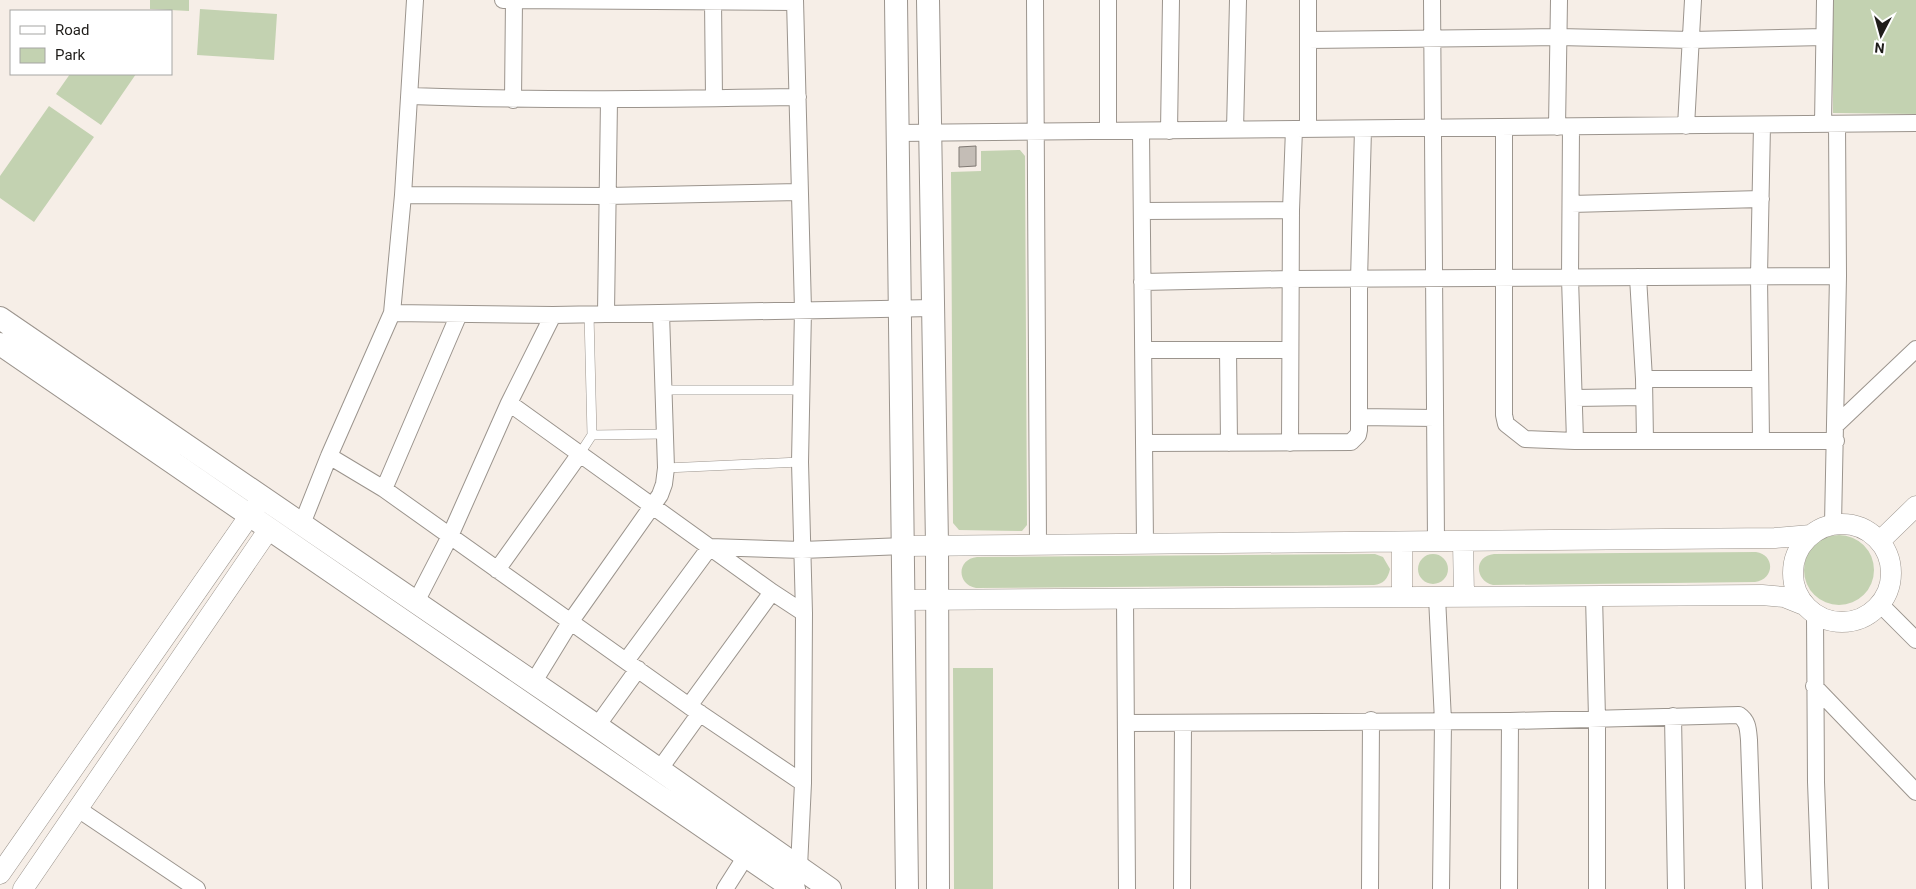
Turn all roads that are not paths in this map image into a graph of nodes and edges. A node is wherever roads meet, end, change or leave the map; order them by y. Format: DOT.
graph roads {
  1 [pos="416,0"];
  2 [pos="503,0"];
  3 [pos="514,0"];
  4 [pos="896,0"];
  5 [pos="928,0"];
  6 [pos="1036,0"];
  7 [pos="1108,0"];
  8 [pos="1171,0"];
  9 [pos="1238,0"];
  10 [pos="1308,0"];
  11 [pos="1432,0"];
  12 [pos="1559,0"];
  13 [pos="1693,0"];
  14 [pos="1825,0"];
  15 [pos="623,1"];
  16 [pos="713,1"];
  17 [pos="795,1"];
  18 [pos="1824,36"];
  19 [pos="1558,37"];
  20 [pos="1308,40"];
  21 [pos="1432,40"];
  22 [pos="1692,40"];
  23 [pos="410,96"];
  24 [pos="798,97"];
  25 [pos="714,98"];
  26 [pos="513,100"];
  27 [pos="609,100"];
  28 [pos="1830,124"];
  29 [pos="1916,124"];
  30 [pos="1762,125"];
  31 [pos="1686,126"];
  32 [pos="1504,127"];
  33 [pos="1564,127"];
  34 [pos="1433,128"];
  35 [pos="1301,129"];
  36 [pos="1363,129"];
  37 [pos="1235,130"];
  38 [pos="1108,131"];
  39 [pos="1141,131"];
  40 [pos="1169,131"];
  41 [pos="1036,132"];
  42 [pos="898,133"];
  43 [pos="930,133"];
  44 [pos="799,192"];
  45 [pos="403,195"];
  46 [pos="607,196"];
  47 [pos="1760,199"];
  48 [pos="1571,204"];
  49 [pos="1142,210"];
  50 [pos="1291,210"];
  51 [pos="1759,276"];
  52 [pos="1838,276"];
  53 [pos="1638,277"];
  54 [pos="1504,278"];
  55 [pos="1570,278"];
  56 [pos="1290,279"];
  57 [pos="1434,279"];
  58 [pos="1359,280"];
  59 [pos="1142,282"];
  60 [pos="901,308"];
  61 [pos="933,308"];
  62 [pos="803,310"];
  63 [pos="392,313"];
  64 [pos="606,313"];
  65 [pos="661,313"];
  66 [pos="458,314"];
  67 [pos="553,314"];
  68 [pos="589,314"];
  69 [pos="0,318"];
  70 [pos="0,344"];
  71 [pos="1916,349"];
  72 [pos="1143,350"];
  73 [pos="1228,350"];
  74 [pos="1290,350"];
  75 [pos="1644,379"];
  76 [pos="1760,379"];
  77 [pos="664,390"];
  78 [pos="801,390"];
  79 [pos="1644,397"];
  80 [pos="1574,398"];
  81 [pos="509,403"];
  82 [pos="1359,417"];
  83 [pos="1435,418"];
  84 [pos="1836,433"];
  85 [pos="665,434"];
  86 [pos="592,435"];
  87 [pos="1761,441"];
  88 [pos="1575,442"];
  89 [pos="1645,442"];
  90 [pos="1144,443"];
  91 [pos="1229,443"];
  92 [pos="1290,443"];
  93 [pos="579,455"];
  94 [pos="329,456"];
  95 [pos="800,462"];
  96 [pos="666,468"];
  97 [pos="384,489"];
  98 [pos="262,497"];
  99 [pos="1916,506"];
  100 [pos="652,507"];
  101 [pos="250,516"];
  102 [pos="302,524"];
  103 [pos="1833,524"];
  104 [pos="269,529"];
  105 [pos="1811,535"];
  106 [pos="450,536"];
  107 [pos="1880,541"];
  108 [pos="1402,542"];
  109 [pos="1436,542"];
  110 [pos="1464,542"];
  111 [pos="1038,544"];
  112 [pos="1145,544"];
  113 [pos="937,545"];
  114 [pos="904,546"];
  115 [pos="710,547"];
  116 [pos="802,550"];
  117 [pos="497,570"];
  118 [pos="772,592"];
  119 [pos="1437,596"];
  120 [pos="1464,596"];
  121 [pos="1594,596"];
  122 [pos="1402,597"];
  123 [pos="1125,599"];
  124 [pos="904,600"];
  125 [pos="936,600"];
  126 [pos="416,602"];
  127 [pos="1880,604"];
  128 [pos="1809,610"];
  129 [pos="804,613"];
  130 [pos="571,621"];
  131 [pos="1916,640"];
  132 [pos="632,665"];
  133 [pos="533,683"];
  134 [pos="1814,686"];
  135 [pos="694,710"];
  136 [pos="1673,716"];
  137 [pos="1597,718"];
  138 [pos="1371,720"];
  139 [pos="1443,721"];
  140 [pos="1510,721"];
  141 [pos="1126,723"];
  142 [pos="1183,723"];
  143 [pos="596,726"];
  144 [pos="659,770"];
  145 [pos="803,783"];
  146 [pos="1916,792"];
  147 [pos="78,809"];
  148 [pos="746,856"];
  149 [pos="799,866"];
  150 [pos="0,874"];
  151 [pos="23,889"];
  152 [pos="197,889"];
  153 [pos="725,889"];
  154 [pos="794,889"];
  155 [pos="830,889"];
  156 [pos="906,889"];
  157 [pos="938,889"];
  158 [pos="1128,889"];
  159 [pos="1182,889"];
  160 [pos="1370,889"];
  161 [pos="1441,889"];
  162 [pos="1509,889"];
  163 [pos="1597,889"];
  164 [pos="1676,889"];
  165 [pos="1754,889"];
  166 [pos="1820,889"];
  1 -- 23 [label="street"];
  2 -- 3 [label="street"];
  3 -- 15 [label="street"];
  3 -- 26 [label="street"];
  4 -- 42 [label="main road"];
  5 -- 43 [label="main road"];
  6 -- 41 [label="street"];
  7 -- 38 [label="street"];
  8 -- 40 [label="street"];
  9 -- 37 [label="street"];
  10 -- 20 [label="street"];
  11 -- 21 [label="street"];
  12 -- 19 [label="street"];
  13 -- 22 [label="street"];
  14 -- 18 [label="street"];
  15 -- 16 [label="street"];
  16 -- 17 [label="street"];
  16 -- 25 [label="street"];
  17 -- 24 [label="street"];
  18 -- 22 [label="street"];
  18 -- 28 [label="street"];
  19 -- 21 [label="street"];
  19 -- 22 [label="street"];
  19 -- 33 [label="street"];
  20 -- 21 [label="street"];
  20 -- 35 [label="street"];
  21 -- 34 [label="street"];
  22 -- 31 [label="street"];
  23 -- 26 [label="street"];
  23 -- 45 [label="street"];
  24 -- 25 [label="street"];
  24 -- 44 [label="street"];
  25 -- 27 [label="street"];
  26 -- 27 [label="street"];
  27 -- 46 [label="street"];
  28 -- 29 [label="street"];
  28 -- 30 [label="street"];
  28 -- 52 [label="street"];
  30 -- 31 [label="street"];
  30 -- 47 [label="street"];
  31 -- 33 [label="street"];
  32 -- 33 [label="street"];
  32 -- 34 [label="street"];
  32 -- 54 [label="street"];
  33 -- 48 [label="street"];
  34 -- 36 [label="street"];
  34 -- 57 [label="street"];
  35 -- 36 [label="street"];
  35 -- 37 [label="street"];
  35 -- 50 [label="street"];
  36 -- 58 [label="street"];
  37 -- 40 [label="street"];
  38 -- 39 [label="street"];
  38 -- 41 [label="street"];
  39 -- 40 [label="street"];
  39 -- 49 [label="street"];
  41 -- 43 [label="street"];
  41 -- 111 [label="street"];
  42 -- 43 [label="street"];
  42 -- 60 [label="main road"];
  43 -- 61 [label="main road"];
  44 -- 46 [label="street"];
  44 -- 62 [label="street"];
  45 -- 46 [label="street"];
  45 -- 63 [label="street"];
  46 -- 64 [label="street"];
  47 -- 48 [label="street"];
  47 -- 51 [label="street"];
  48 -- 55 [label="street"];
  49 -- 50 [label="street"];
  49 -- 59 [label="street"];
  50 -- 56 [label="street"];
  51 -- 52 [label="street"];
  51 -- 53 [label="street"];
  51 -- 76 [label="street"];
  52 -- 84 [label="street"];
  53 -- 55 [label="street"];
  53 -- 75 [label="street"];
  54 -- 55 [label="street"];
  54 -- 57 [label="street"];
  54 -- 88 [label="street"];
  55 -- 80 [label="street"];
  56 -- 58 [label="street"];
  56 -- 59 [label="street"];
  56 -- 74 [label="street"];
  57 -- 58 [label="street"];
  57 -- 83 [label="street"];
  58 -- 82 [label="street"];
  59 -- 72 [label="street"];
  60 -- 61 [label="street"];
  60 -- 62 [label="street"];
  60 -- 114 [label="main road"];
  61 -- 113 [label="main road"];
  62 -- 65 [label="street"];
  62 -- 78 [label="street"];
  63 -- 66 [label="street"];
  63 -- 94 [label="street"];
  64 -- 65 [label="street"];
  64 -- 68 [label="street"];
  65 -- 77 [label="street"];
  66 -- 67 [label="street"];
  66 -- 97 [label="street"];
  67 -- 68 [label="street"];
  67 -- 81 [label="street"];
  68 -- 86 [label="lane"];
  69 -- 98 [label="main road"];
  70 -- 101 [label="main road"];
  71 -- 84 [label="street"];
  72 -- 73 [label="street"];
  72 -- 90 [label="street"];
  73 -- 74 [label="street"];
  73 -- 91 [label="street"];
  74 -- 92 [label="street"];
  75 -- 76 [label="street"];
  75 -- 79 [label="street"];
  76 -- 87 [label="street"];
  77 -- 78 [label="lane"];
  77 -- 85 [label="street"];
  78 -- 95 [label="street"];
  79 -- 80 [label="street"];
  79 -- 89 [label="street"];
  80 -- 88 [label="street"];
  81 -- 93 [label="street"];
  81 -- 106 [label="street"];
  82 -- 83 [label="street"];
  82 -- 92 [label="street"];
  83 -- 109 [label="street"];
  84 -- 87 [label="street"];
  84 -- 103 [label="street"];
  85 -- 86 [label="lane"];
  85 -- 96 [label="street"];
  86 -- 93 [label="lane"];
  87 -- 89 [label="street"];
  88 -- 89 [label="street"];
  90 -- 91 [label="street"];
  90 -- 112 [label="street"];
  91 -- 92 [label="street"];
  93 -- 100 [label="street"];
  93 -- 117 [label="street"];
  94 -- 97 [label="street"];
  94 -- 102 [label="street"];
  95 -- 96 [label="lane"];
  95 -- 116 [label="street"];
  96 -- 100 [label="street"];
  97 -- 106 [label="street"];
  98 -- 101 [label="street"];
  98 -- 102 [label="main road"];
  99 -- 107 [label="street"];
  100 -- 115 [label="street"];
  100 -- 130 [label="street"];
  101 -- 104 [label="main road"];
  101 -- 150 [label="street"];
  102 -- 126 [label="main road"];
  103 -- 105 [label="street"];
  103 -- 107 [label="street"];
  104 -- 147 [label="street"];
  104 -- 148 [label="main road"];
  105 -- 110 [label="street"];
  105 -- 128 [label="street"];
  106 -- 117 [label="street"];
  106 -- 126 [label="street"];
  107 -- 127 [label="street"];
  108 -- 109 [label="street"];
  108 -- 112 [label="street"];
  108 -- 122 [label="street"];
  109 -- 110 [label="street"];
  110 -- 120 [label="street"];
  111 -- 112 [label="street"];
  111 -- 113 [label="street"];
  113 -- 114 [label="street"];
  113 -- 125 [label="main road"];
  114 -- 116 [label="street"];
  114 -- 124 [label="main road"];
  115 -- 116 [label="street"];
  115 -- 118 [label="street"];
  115 -- 132 [label="street"];
  116 -- 129 [label="street"];
  117 -- 130 [label="street"];
  118 -- 129 [label="street"];
  118 -- 135 [label="street"];
  119 -- 120 [label="street"];
  119 -- 122 [label="street"];
  119 -- 139 [label="street"];
  120 -- 121 [label="street"];
  121 -- 128 [label="street"];
  121 -- 137 [label="street"];
  122 -- 123 [label="street"];
  123 -- 125 [label="street"];
  123 -- 141 [label="street"];
  124 -- 125 [label="street"];
  124 -- 156 [label="main road"];
  125 -- 157 [label="main road"];
  126 -- 133 [label="main road"];
  127 -- 128 [label="street"];
  127 -- 131 [label="street"];
  128 -- 134 [label="street"];
  129 -- 145 [label="street"];
  130 -- 132 [label="street"];
  130 -- 133 [label="street"];
  132 -- 135 [label="street"];
  132 -- 143 [label="street"];
  133 -- 143 [label="main road"];
  134 -- 146 [label="street"];
  134 -- 166 [label="street"];
  135 -- 144 [label="street"];
  135 -- 145 [label="street"];
  136 -- 137 [label="street"];
  136 -- 164 [label="street"];
  136 -- 165 [label="street"];
  137 -- 140 [label="street"];
  137 -- 163 [label="street"];
  138 -- 139 [label="street"];
  138 -- 142 [label="street"];
  138 -- 160 [label="street"];
  139 -- 140 [label="street"];
  139 -- 161 [label="street"];
  140 -- 162 [label="street"];
  141 -- 142 [label="street"];
  141 -- 158 [label="street"];
  142 -- 159 [label="street"];
  143 -- 144 [label="main road"];
  144 -- 149 [label="main road"];
  145 -- 149 [label="street"];
  147 -- 151 [label="street"];
  147 -- 152 [label="street"];
  148 -- 153 [label="street"];
  148 -- 154 [label="main road"];
  149 -- 155 [label="main road"];
}
